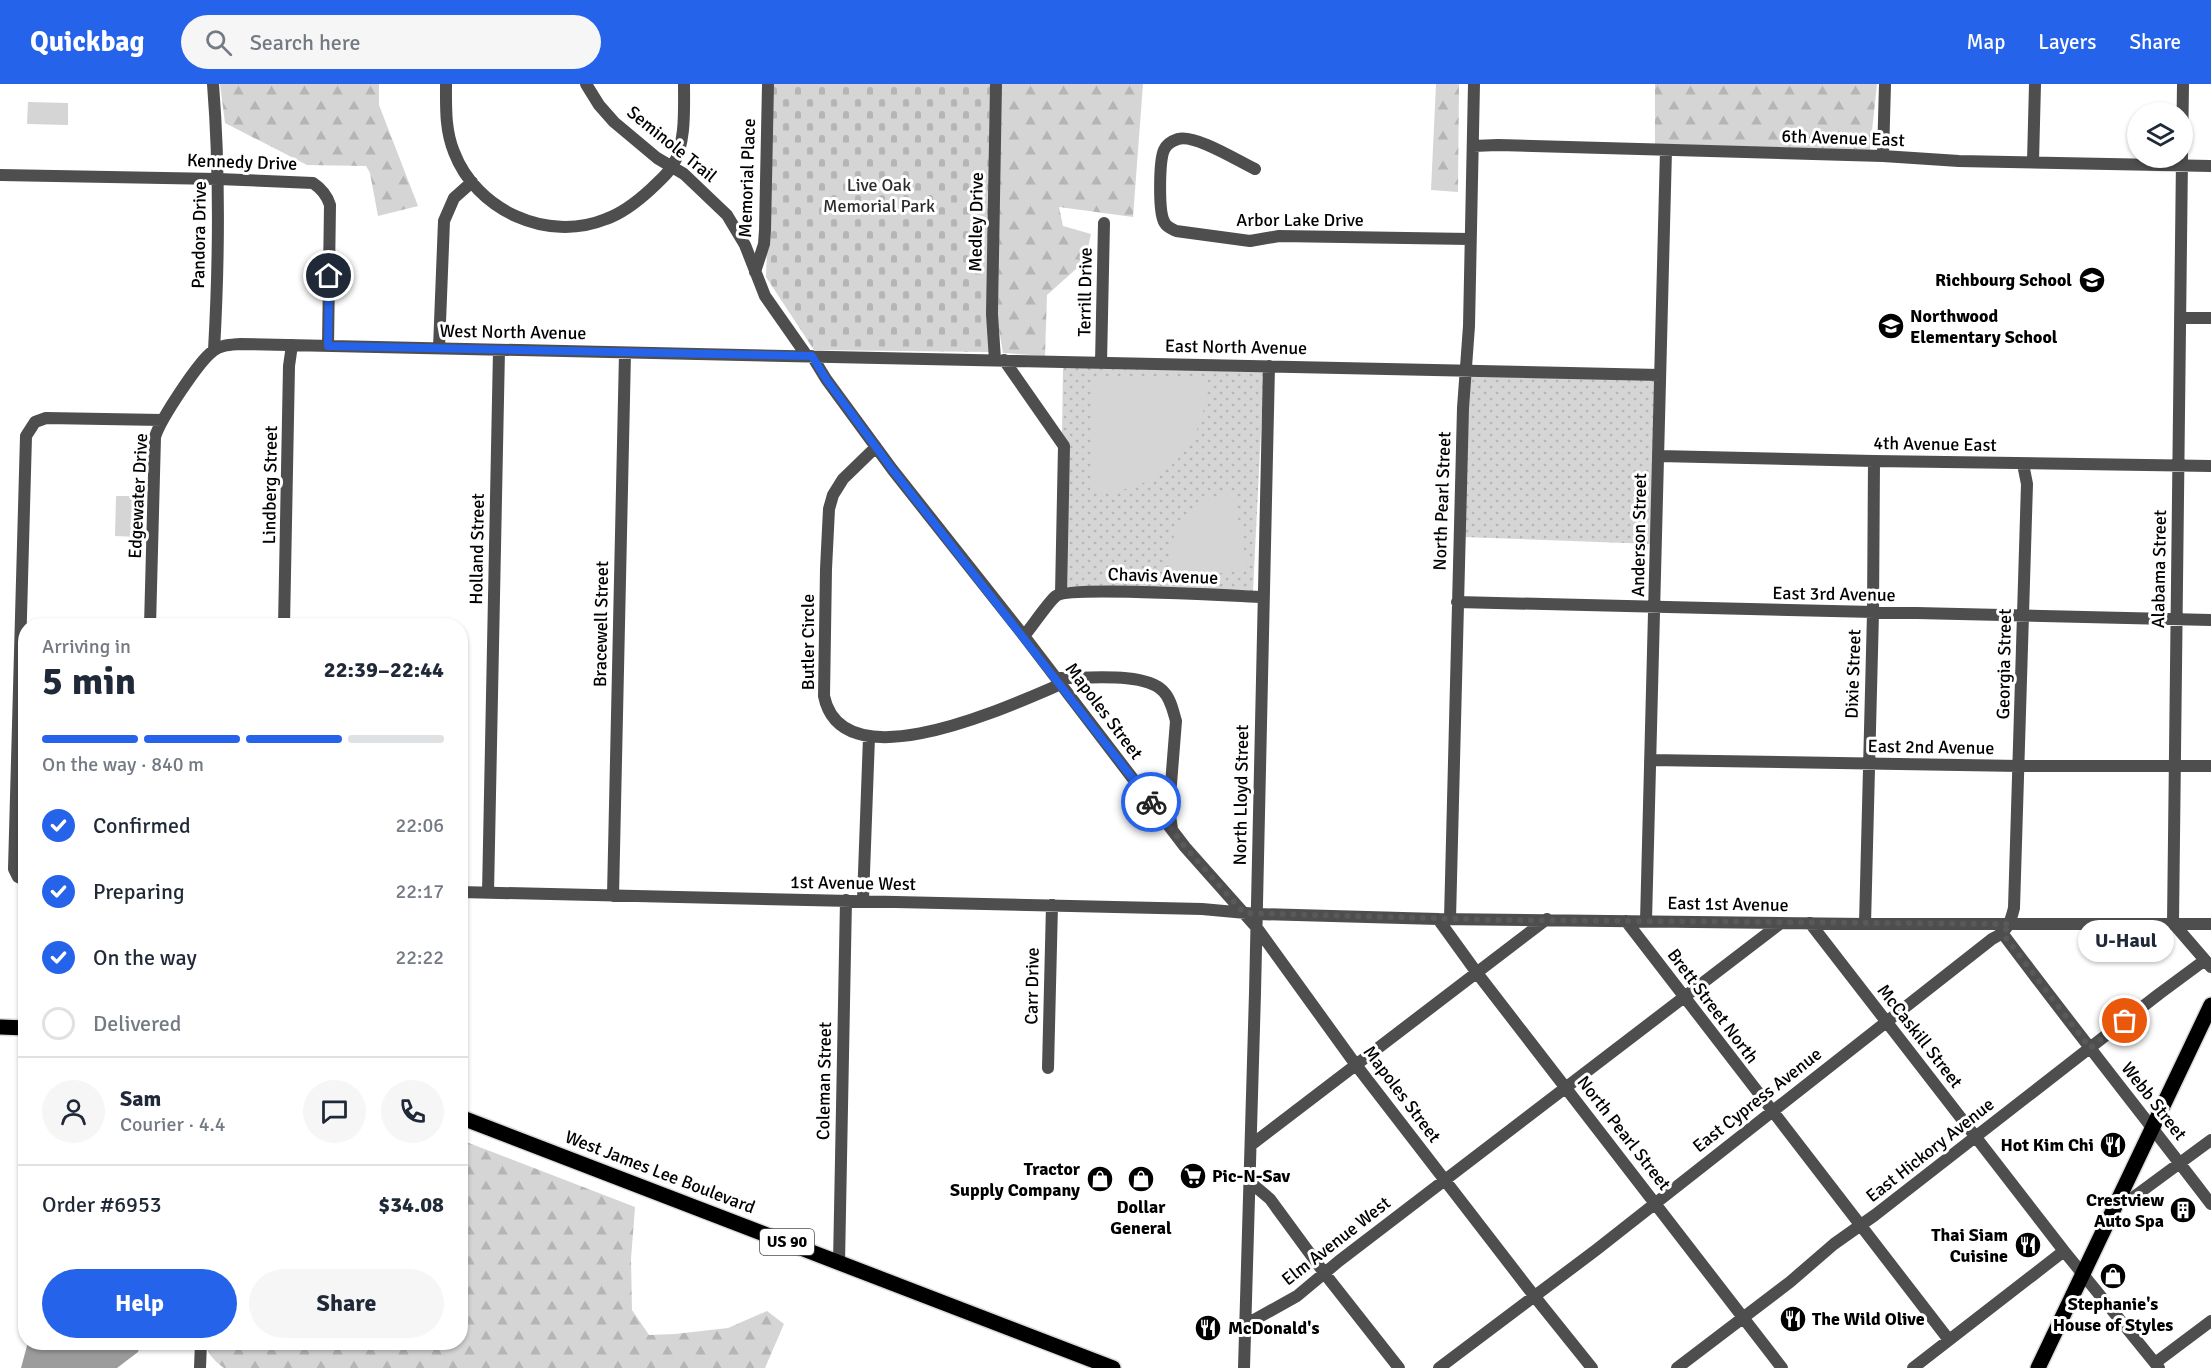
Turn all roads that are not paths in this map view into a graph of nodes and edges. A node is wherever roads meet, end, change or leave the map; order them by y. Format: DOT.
graph roads {
  1 [pos="213,84"];
  2 [pos="446,84"];
  3 [pos="586,84"];
  4 [pos="684,84"];
  5 [pos="768,84"];
  6 [pos="996,84"];
  7 [pos="1474,84"];
  8 [pos="1885,84"];
  9 [pos="2035,84"];
  10 [pos="2183,84"];
  11 [pos="2183,102"];
  12 [pos="1473,146"];
  13 [pos="1666,150"];
  14 [pos="1883,156"];
  15 [pos="2127,161"];
  16 [pos="2033,162"];
  17 [pos="2193,162"];
  18 [pos="2211,166"];
  19 [pos="672,167"];
  20 [pos="2182,168"];
  21 [pos="1255,169"];
  22 [pos="0,175"];
  23 [pos="218,178"];
  24 [pos="472,182"];
  25 [pos="1104,223"];
  26 [pos="1470,239"];
  27 [pos="756,272"];
  28 [pos="2181,318"];
  29 [pos="2211,318"];
  30 [pos="292,345"];
  31 [pos="328,346"];
  32 [pos="440,348"];
  33 [pos="214,350"];
  34 [pos="499,350"];
  35 [pos="625,352"];
  36 [pos="809,356"];
  37 [pos="1000,360"];
  38 [pos="1101,363"];
  39 [pos="1269,366"];
  40 [pos="1465,370"];
  41 [pos="1660,375"];
  42 [pos="162,420"];
  43 [pos="876,447"];
  44 [pos="1659,456"];
  45 [pos="1874,461"];
  46 [pos="2023,464"];
  47 [pos="2179,465"];
  48 [pos="2211,466"];
  49 [pos="1061,594"];
  50 [pos="1263,597"];
  51 [pos="1457,602"];
  52 [pos="1655,607"];
  53 [pos="1873,613"];
  54 [pos="2023,615"];
  55 [pos="22,618"];
  56 [pos="150,618"];
  57 [pos="284,618"];
  58 [pos="2176,619"];
  59 [pos="2211,620"];
  60 [pos="1024,636"];
  61 [pos="1059,681"];
  62 [pos="868,737"];
  63 [pos="1650,760"];
  64 [pos="1868,764"];
  65 [pos="2175,765"];
  66 [pos="2020,766"];
  67 [pos="2211,766"];
  68 [pos="1173,831"];
  69 [pos="468,892"];
  70 [pos="488,892"];
  71 [pos="613,896"];
  72 [pos="846,900"];
  73 [pos="864,900"];
  74 [pos="1052,905"];
  75 [pos="1250,913"];
  76 [pos="1444,919"];
  77 [pos="1547,920"];
  78 [pos="1626,921"];
  79 [pos="1646,921"];
  80 [pos="1781,923"];
  81 [pos="1810,923"];
  82 [pos="2173,923"];
  83 [pos="1865,924"];
  84 [pos="2211,924"];
  85 [pos="1257,928"];
  86 [pos="2006,929"];
  87 [pos="2208,964"];
  88 [pos="1477,973"];
  89 [pos="1684,997"];
  90 [pos="2211,1005"];
  91 [pos="1886,1023"];
  92 [pos="0,1027"];
  93 [pos="18,1028"];
  94 [pos="2090,1048"];
  95 [pos="1356,1065"];
  96 [pos="1048,1068"];
  97 [pos="1567,1087"];
  98 [pos="1772,1112"];
  99 [pos="468,1120"];
  100 [pos="2154,1128"];
  101 [pos="1976,1137"];
  102 [pos="2211,1140"];
  103 [pos="1251,1145"];
  104 [pos="2181,1164"];
  105 [pos="1444,1180"];
  106 [pos="1250,1182"];
  107 [pos="2121,1196"];
  108 [pos="1655,1203"];
  109 [pos="2211,1204"];
  110 [pos="1860,1225"];
  111 [pos="2064,1251"];
  112 [pos="839,1263"];
  113 [pos="1325,1274"];
  114 [pos="2082,1274"];
  115 [pos="1535,1297"];
  116 [pos="1744,1318"];
  117 [pos="2211,1322"];
  118 [pos="1245,1325"];
  119 [pos="1949,1340"];
  120 [pos="201,1350"];
  121 [pos="2157,1366"];
  122 [pos="200,1368"];
  123 [pos="1113,1368"];
  124 [pos="1244,1368"];
  125 [pos="1399,1368"];
  126 [pos="1439,1368"];
  127 [pos="1592,1368"];
  128 [pos="1677,1368"];
  129 [pos="1782,1368"];
  130 [pos="1913,1368"];
  131 [pos="2038,1368"];
  1 -- 23 [label="street, Pandora Drive"];
  2 -- 24 [label="street"];
  3 -- 19 [label="street, Seminole Trail"];
  4 -- 19 [label="street"];
  5 -- 27 [label="street, Memorial Place"];
  6 -- 37 [label="street, Medley Drive"];
  7 -- 12 [label="street, North Pearl Street"];
  8 -- 14 [label="street"];
  9 -- 16 [label="street"];
  10 -- 11 [label="street, Alabama Street"];
  12 -- 13 [label="street, 6th Avenue East"];
  12 -- 26 [label="street, North Pearl Street"];
  13 -- 14 [label="street, 6th Avenue East"];
  13 -- 41 [label="street, Anderson Street"];
  14 -- 16 [label="street, 6th Avenue East"];
  15 -- 16 [label="street, 6th Avenue East"];
  17 -- 18 [label="street, 6th Avenue East"];
  19 -- 24 [label="street"];
  19 -- 27 [label="street, Seminole Trail"];
  20 -- 28 [label="street, Alabama Street"];
  21 -- 26 [label="street, Arbor Lake Drive"];
  22 -- 23 [label="street, Kennedy Drive"];
  23 -- 31 [label="street, Kennedy Drive"];
  23 -- 33 [label="street, Pandora Drive"];
  24 -- 32 [label="street"];
  25 -- 38 [label="street, Terrill Drive"];
  26 -- 40 [label="street, North Pearl Street"];
  27 -- 36 [label="street, Seminole Trail"];
  28 -- 29 [label="street"];
  28 -- 47 [label="street, Alabama Street"];
  30 -- 31 [label="street, West North Avenue"];
  30 -- 33 [label="street, West North Avenue"];
  30 -- 57 [label="street, Lindberg Street"];
  31 -- 32 [label="street, West North Avenue"];
  32 -- 34 [label="street, West North Avenue"];
  33 -- 42 [label="street, Edgewater Drive"];
  34 -- 35 [label="street, West North Avenue"];
  34 -- 70 [label="street, Holland Street"];
  35 -- 36 [label="street, West North Avenue"];
  35 -- 71 [label="street, Bracewell Street"];
  36 -- 37 [label="street, East North Avenue"];
  36 -- 43 [label="street, Mapoles Street"];
  37 -- 38 [label="street, East North Avenue"];
  37 -- 49 [label="street"];
  38 -- 39 [label="street, East North Avenue"];
  39 -- 40 [label="street, East North Avenue"];
  39 -- 50 [label="street, North Lloyd Street"];
  40 -- 41 [label="street, East North Avenue"];
  40 -- 51 [label="street, North Pearl Street"];
  41 -- 44 [label="street, Anderson Street"];
  42 -- 55 [label="street"];
  42 -- 56 [label="street, Edgewater Drive"];
  43 -- 60 [label="street, Mapoles Street"];
  43 -- 62 [label="street, Butler Circle"];
  44 -- 45 [label="street, 4th Avenue East"];
  44 -- 52 [label="street, Anderson Street"];
  45 -- 46 [label="street, 4th Avenue East"];
  45 -- 53 [label="street, Dixie Street"];
  46 -- 47 [label="street, 4th Avenue East"];
  46 -- 54 [label="street, Georgia Street"];
  47 -- 48 [label="street, 4th Avenue East"];
  47 -- 58 [label="street, Alabama Street"];
  49 -- 50 [label="street, Chavis Avenue"];
  49 -- 60 [label="street"];
  50 -- 75 [label="street, North Lloyd Street"];
  51 -- 52 [label="street, East 3rd Avenue"];
  51 -- 76 [label="street, North Pearl Street"];
  52 -- 53 [label="street, East 3rd Avenue"];
  52 -- 63 [label="street, Anderson Street"];
  53 -- 54 [label="street, East 3rd Avenue"];
  53 -- 64 [label="street, Dixie Street"];
  54 -- 58 [label="street, East 3rd Avenue"];
  54 -- 66 [label="street, Georgia Street"];
  58 -- 59 [label="street, East 3rd Avenue"];
  58 -- 65 [label="street, Alabama Street"];
  60 -- 61 [label="street, Mapoles Street"];
  61 -- 62 [label="street, Butler Circle"];
  61 -- 68 [label="street, Mapoles Street"];
  61 -- 68 [label="street"];
  62 -- 73 [label="street"];
  63 -- 64 [label="street, East 2nd Avenue"];
  63 -- 79 [label="street, Anderson Street"];
  64 -- 66 [label="street, East 2nd Avenue"];
  64 -- 83 [label="street, Dixie Street"];
  65 -- 66 [label="street, East 2nd Avenue"];
  65 -- 67 [label="street, East 2nd Avenue"];
  65 -- 82 [label="street, Alabama Street"];
  66 -- 86 [label="street, Georgia Street"];
  68 -- 75 [label="street, Mapoles Street"];
  69 -- 70 [label="street, 1st Avenue West"];
  70 -- 71 [label="street, 1st Avenue West"];
  71 -- 72 [label="street, 1st Avenue West"];
  72 -- 73 [label="street, 1st Avenue West"];
  72 -- 112 [label="street, Coleman Street"];
  73 -- 74 [label="street, 1st Avenue West"];
  74 -- 75 [label="street, 1st Avenue West"];
  74 -- 96 [label="street, Carr Drive"];
  75 -- 76 [label="street, East 1st Avenue"];
  75 -- 85 [label="street, Mapoles Street"];
  76 -- 77 [label="street, East 1st Avenue"];
  76 -- 88 [label="street, North Pearl Street"];
  77 -- 78 [label="street, East 1st Avenue"];
  77 -- 88 [label="street"];
  78 -- 79 [label="street, East 1st Avenue"];
  78 -- 89 [label="street, Brett Street North"];
  79 -- 80 [label="street, East 1st Avenue"];
  80 -- 81 [label="street, East 1st Avenue"];
  80 -- 89 [label="street, Elm Avenue West"];
  81 -- 83 [label="street, East 1st Avenue"];
  81 -- 91 [label="street, McCaskill Street"];
  82 -- 84 [label="street, East 1st Avenue"];
  82 -- 86 [label="street, East 1st Avenue"];
  82 -- 87 [label="street"];
  83 -- 86 [label="street, East 1st Avenue"];
  85 -- 95 [label="street, Mapoles Street"];
  85 -- 103 [label="street"];
  86 -- 91 [label="street, East Cypress Avenue"];
  86 -- 94 [label="street, Webb Street"];
  87 -- 94 [label="street, East Hickory Avenue"];
  88 -- 95 [label="street"];
  88 -- 97 [label="street, North Pearl Street"];
  89 -- 97 [label="street, Elm Avenue West"];
  89 -- 98 [label="street, Brett Street North"];
  90 -- 100 [label="main road"];
  91 -- 98 [label="street, East Cypress Avenue"];
  91 -- 101 [label="street, McCaskill Street"];
  92 -- 93 [label="main road"];
  94 -- 100 [label="street, Webb Street"];
  94 -- 101 [label="street, East Hickory Avenue"];
  95 -- 103 [label="street"];
  95 -- 105 [label="street, Mapoles Street"];
  97 -- 105 [label="street, Elm Avenue West"];
  97 -- 108 [label="street, North Pearl Street"];
  98 -- 108 [label="street, East Cypress Avenue"];
  98 -- 110 [label="street, Brett Street North"];
  99 -- 112 [label="main road, West James Lee Boulevard / US 90"];
  100 -- 104 [label="street, Webb Street"];
  100 -- 107 [label="main road"];
  101 -- 110 [label="street, East Hickory Avenue"];
  101 -- 111 [label="street, McCaskill Street"];
  102 -- 104 [label="street"];
  103 -- 106 [label="street"];
  104 -- 107 [label="street"];
  104 -- 109 [label="street, Webb Street"];
  105 -- 113 [label="street, Elm Avenue West"];
  105 -- 115 [label="street, Mapoles Street"];
  106 -- 113 [label="street"];
  106 -- 118 [label="street"];
  107 -- 114 [label="main road"];
  108 -- 115 [label="street, East Cypress Avenue"];
  108 -- 116 [label="street, North Pearl Street"];
  110 -- 116 [label="street, East Hickory Avenue"];
  110 -- 119 [label="street, Brett Street North"];
  111 -- 114 [label="street, McCaskill Street"];
  111 -- 119 [label="street"];
  112 -- 123 [label="main road, West James Lee Boulevard / US 90"];
  113 -- 118 [label="street, Elm Avenue West"];
  113 -- 125 [label="street"];
  114 -- 121 [label="street, McCaskill Street"];
  114 -- 131 [label="main road"];
  115 -- 126 [label="street, East Cypress Avenue"];
  115 -- 127 [label="street, Mapoles Street"];
  116 -- 128 [label="street, East Hickory Avenue"];
  116 -- 129 [label="street, North Pearl Street"];
  117 -- 121 [label="street"];
  118 -- 124 [label="street"];
  119 -- 130 [label="street"];
  120 -- 122 [label="street"];
}
